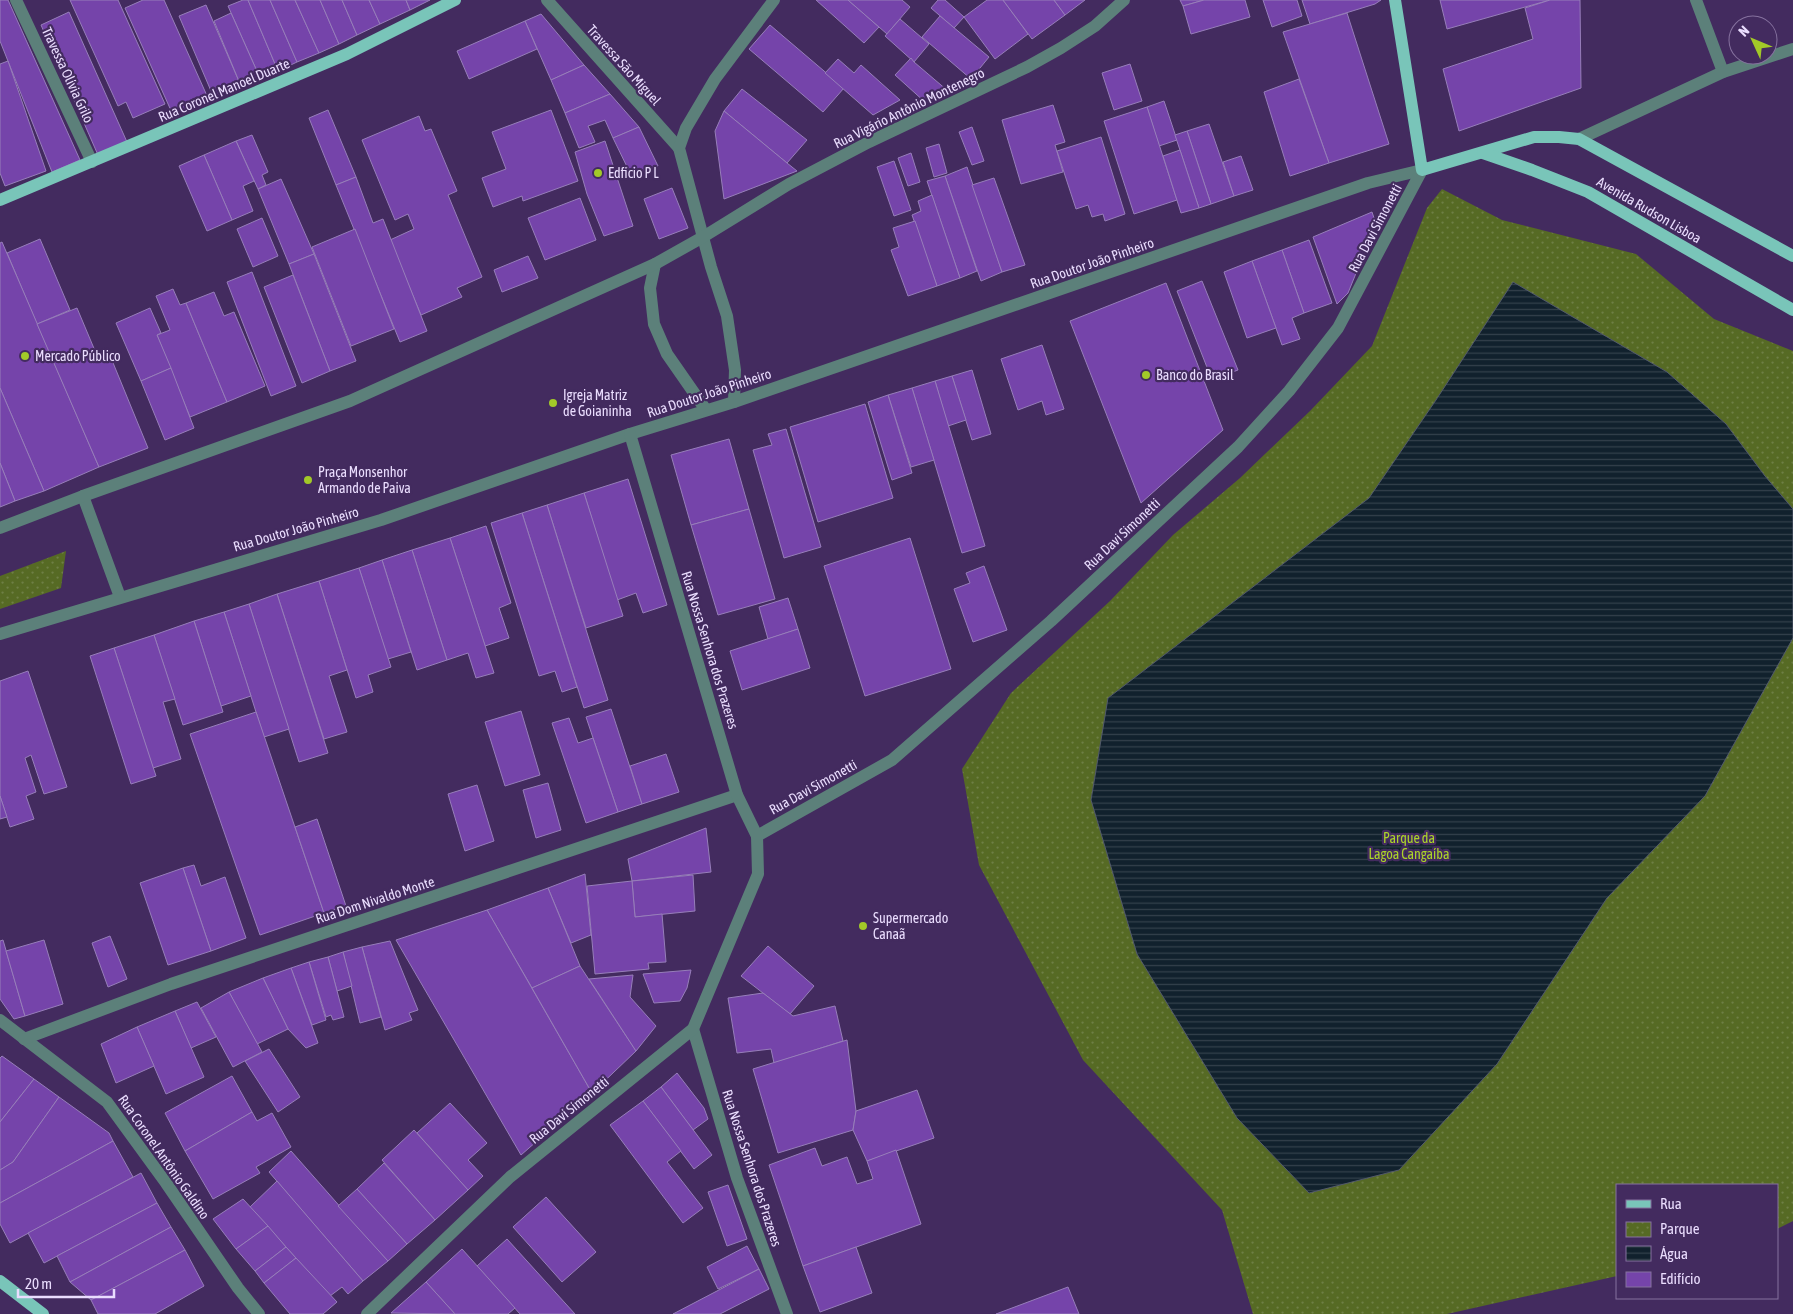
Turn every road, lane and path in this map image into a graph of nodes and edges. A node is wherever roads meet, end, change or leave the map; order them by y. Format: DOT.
graph roads {
  1 [pos="16,0"];
  2 [pos="455,0"];
  3 [pos="548,0"];
  4 [pos="774,0"];
  5 [pos="1124,0"];
  6 [pos="1395,0"];
  7 [pos="1696,0"];
  8 [pos="1793,49"];
  9 [pos="1723,72"];
  10 [pos="1579,139"];
  11 [pos="679,148"];
  12 [pos="1483,153"];
  13 [pos="92,162"];
  14 [pos="1422,170"];
  15 [pos="0,200"];
  16 [pos="703,238"];
  17 [pos="1793,256"];
  18 [pos="655,264"];
  19 [pos="1793,310"];
  20 [pos="734,402"];
  21 [pos="706,410"];
  22 [pos="630,434"];
  23 [pos="83,496"];
  24 [pos="0,528"];
  25 [pos="120,597"];
  26 [pos="0,634"];
  27 [pos="737,795"];
  28 [pos="757,836"];
  29 [pos="758,874"];
  30 [pos="0,1020"];
  31 [pos="693,1029"];
  32 [pos="24,1039"];
  33 [pos="0,1281"];
  34 [pos="43,1314"];
  35 [pos="259,1314"];
  36 [pos="367,1314"];
  37 [pos="787,1314"];
  1 -- 13 [label="street, Travessa Olívia Grilo"];
  2 -- 13 [label="main road, Rua Coronel Manoel Duarte"];
  3 -- 11 [label="street, Travessa São Miguel"];
  4 -- 11 [label="street"];
  5 -- 16 [label="street, Rua Vigário Antônio Montenegro"];
  6 -- 14 [label="main road"];
  7 -- 9 [label="street"];
  8 -- 9 [label="street"];
  9 -- 10 [label="street"];
  10 -- 12 [label="main road, Avenida Rudson Lisboa"];
  10 -- 17 [label="main road, Avenida Rudson Lisboa"];
  11 -- 16 [label="street"];
  12 -- 14 [label="main road, Avenida Rudson Lisboa"];
  12 -- 19 [label="main road, Avenida Rudson Lisboa"];
  13 -- 15 [label="main road, Rua Coronel Manoel Duarte"];
  14 -- 20 [label="street, Rua Doutor João Pinheiro"];
  14 -- 28 [label="street, Rua Davi Simonetti"];
  16 -- 18 [label="street"];
  16 -- 20 [label="street"];
  18 -- 21 [label="street"];
  18 -- 23 [label="street"];
  20 -- 21 [label="street, Rua Doutor João Pinheiro"];
  21 -- 22 [label="street, Rua Doutor João Pinheiro"];
  22 -- 25 [label="street, Rua Doutor João Pinheiro"];
  22 -- 27 [label="street, Rua Nossa Senhora dos Prazeres"];
  23 -- 24 [label="street"];
  23 -- 25 [label="street"];
  25 -- 26 [label="street, Rua Doutor João Pinheiro"];
  27 -- 28 [label="street, Rua Nossa Senhora dos Prazeres"];
  27 -- 32 [label="street, Rua Dom Nivaldo Monte"];
  28 -- 29 [label="street, Rua Nossa Senhora dos Prazeres"];
  29 -- 31 [label="street, Rua Davi Simonetti"];
  30 -- 32 [label="street, Rua Coronel Antônio Galdino"];
  31 -- 36 [label="street, Rua Davi Simonetti"];
  31 -- 37 [label="street, Rua Nossa Senhora dos Prazeres"];
  32 -- 35 [label="street, Rua Coronel Antônio Galdino"];
  33 -- 34 [label="main road"];
}
